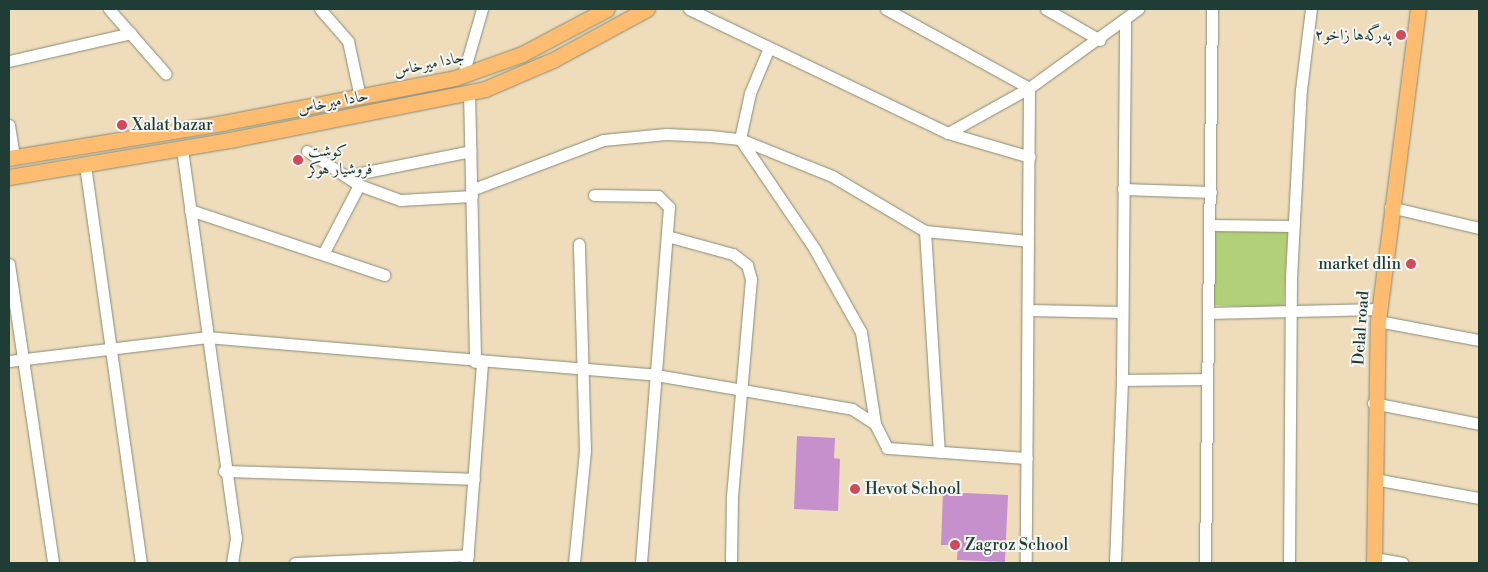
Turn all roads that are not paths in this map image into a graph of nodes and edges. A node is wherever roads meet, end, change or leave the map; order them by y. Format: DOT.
graph roads {
  1 [pos="109,9"];
  2 [pos="320,9"];
  3 [pos="482,9"];
  4 [pos="607,9"];
  5 [pos="647,9"];
  6 [pos="689,9"];
  7 [pos="886,9"];
  8 [pos="1046,9"];
  9 [pos="1138,9"];
  10 [pos="1212,9"];
  11 [pos="1310,9"];
  12 [pos="1418,9"];
  13 [pos="1125,19"];
  14 [pos="131,33"];
  15 [pos="1100,40"];
  16 [pos="768,50"];
  17 [pos="9,61"];
  18 [pos="166,74"];
  19 [pos="463,76"];
  20 [pos="1030,88"];
  21 [pos="469,92"];
  22 [pos="360,97"];
  23 [pos="9,125"];
  24 [pos="948,133"];
  25 [pos="740,139"];
  26 [pos="182,149"];
  27 [pos="307,151"];
  28 [pos="470,151"];
  29 [pos="11,157"];
  30 [pos="1030,157"];
  31 [pos="85,164"];
  32 [pos="346,176"];
  33 [pos="9,177"];
  34 [pos="359,185"];
  35 [pos="1123,189"];
  36 [pos="1211,192"];
  37 [pos="472,193"];
  38 [pos="594,195"];
  39 [pos="1390,207"];
  40 [pos="190,210"];
  41 [pos="1210,225"];
  42 [pos="1293,226"];
  43 [pos="1479,228"];
  44 [pos="925,231"];
  45 [pos="667,236"];
  46 [pos="1028,241"];
  47 [pos="579,244"];
  48 [pos="323,254"];
  49 [pos="9,269"];
  50 [pos="384,275"];
  51 [pos="1029,310"];
  52 [pos="1122,312"];
  53 [pos="1291,312"];
  54 [pos="1208,313"];
  55 [pos="1378,315"];
  56 [pos="206,337"];
  57 [pos="1479,340"];
  58 [pos="112,346"];
  59 [pos="23,358"];
  60 [pos="9,361"];
  61 [pos="478,362"];
  62 [pos="583,368"];
  63 [pos="656,375"];
  64 [pos="1207,379"];
  65 [pos="1122,380"];
  66 [pos="742,390"];
  67 [pos="1374,403"];
  68 [pos="875,424"];
  69 [pos="1479,424"];
  70 [pos="939,452"];
  71 [pos="1028,458"];
  72 [pos="224,471"];
  73 [pos="474,479"];
  74 [pos="1374,479"];
  75 [pos="1479,498"];
  76 [pos="467,559"];
  77 [pos="1374,561"];
  78 [pos="53,563"];
  79 [pos="141,563"];
  80 [pos="232,563"];
  81 [pos="295,563"];
  82 [pos="574,563"];
  83 [pos="642,563"];
  84 [pos="731,563"];
  85 [pos="1026,563"];
  86 [pos="1115,563"];
  87 [pos="1205,563"];
  88 [pos="1290,563"];
  89 [pos="1403,563"];
  1 -- 14 [label="street"];
  2 -- 22 [label="street"];
  3 -- 19 [label="street"];
  4 -- 19 [label="main road, جادا ميرخاس"];
  5 -- 21 [label="main road, حادا ميرخاس"];
  6 -- 16 [label="street"];
  7 -- 20 [label="street"];
  8 -- 15 [label="street"];
  9 -- 13 [label="street"];
  10 -- 36 [label="street"];
  11 -- 42 [label="street"];
  12 -- 39 [label="main road, Delal road"];
  13 -- 15 [label="street"];
  13 -- 35 [label="street"];
  14 -- 17 [label="street"];
  14 -- 18 [label="street"];
  15 -- 20 [label="street"];
  16 -- 24 [label="street"];
  16 -- 25 [label="street"];
  19 -- 22 [label="main road, جادا ميرخاس"];
  20 -- 24 [label="street"];
  20 -- 30 [label="street"];
  21 -- 26 [label="main road, حادا ميرخاس"];
  21 -- 28 [label="street"];
  22 -- 29 [label="main road, جادا ميرخاس"];
  23 -- 29 [label="street"];
  24 -- 30 [label="street"];
  25 -- 37 [label="street"];
  25 -- 44 [label="street"];
  25 -- 68 [label="street"];
  26 -- 31 [label="main road, حادا ميرخاس"];
  26 -- 40 [label="street"];
  27 -- 32 [label="street"];
  28 -- 32 [label="street"];
  28 -- 37 [label="street"];
  30 -- 46 [label="street"];
  31 -- 33 [label="main road, حادا ميرخاس"];
  31 -- 58 [label="street"];
  32 -- 34 [label="street"];
  34 -- 37 [label="street"];
  34 -- 48 [label="street"];
  35 -- 36 [label="street"];
  35 -- 52 [label="street"];
  36 -- 41 [label="street"];
  37 -- 61 [label="street"];
  38 -- 45 [label="street"];
  39 -- 43 [label="street"];
  39 -- 55 [label="main road, Delal road"];
  40 -- 48 [label="street"];
  40 -- 56 [label="street"];
  41 -- 42 [label="street"];
  41 -- 54 [label="street"];
  42 -- 53 [label="street"];
  44 -- 46 [label="street"];
  44 -- 70 [label="street"];
  45 -- 63 [label="street"];
  45 -- 66 [label="street"];
  46 -- 51 [label="street"];
  47 -- 62 [label="street"];
  48 -- 50 [label="street"];
  49 -- 59 [label="street"];
  51 -- 52 [label="street"];
  51 -- 71 [label="street"];
  52 -- 65 [label="street"];
  53 -- 54 [label="street"];
  53 -- 55 [label="street"];
  53 -- 88 [label="street"];
  54 -- 64 [label="street"];
  55 -- 57 [label="street"];
  55 -- 67 [label="main road, Delal road"];
  56 -- 58 [label="street"];
  56 -- 61 [label="street"];
  56 -- 72 [label="street"];
  58 -- 59 [label="street"];
  58 -- 79 [label="street"];
  59 -- 60 [label="street"];
  59 -- 78 [label="street"];
  61 -- 62 [label="street"];
  61 -- 73 [label="street"];
  62 -- 63 [label="street"];
  62 -- 82 [label="street"];
  63 -- 66 [label="street"];
  63 -- 83 [label="street"];
  64 -- 65 [label="street"];
  64 -- 87 [label="street"];
  65 -- 86 [label="street"];
  66 -- 68 [label="street"];
  66 -- 84 [label="street"];
  67 -- 69 [label="street"];
  67 -- 74 [label="main road, Delal road"];
  68 -- 70 [label="street"];
  70 -- 71 [label="street"];
  71 -- 85 [label="street"];
  72 -- 73 [label="street"];
  72 -- 80 [label="street"];
  73 -- 76 [label="street"];
  74 -- 75 [label="street"];
  74 -- 77 [label="main road, Delal road"];
  76 -- 81 [label="street"];
  77 -- 89 [label="street"];
}
